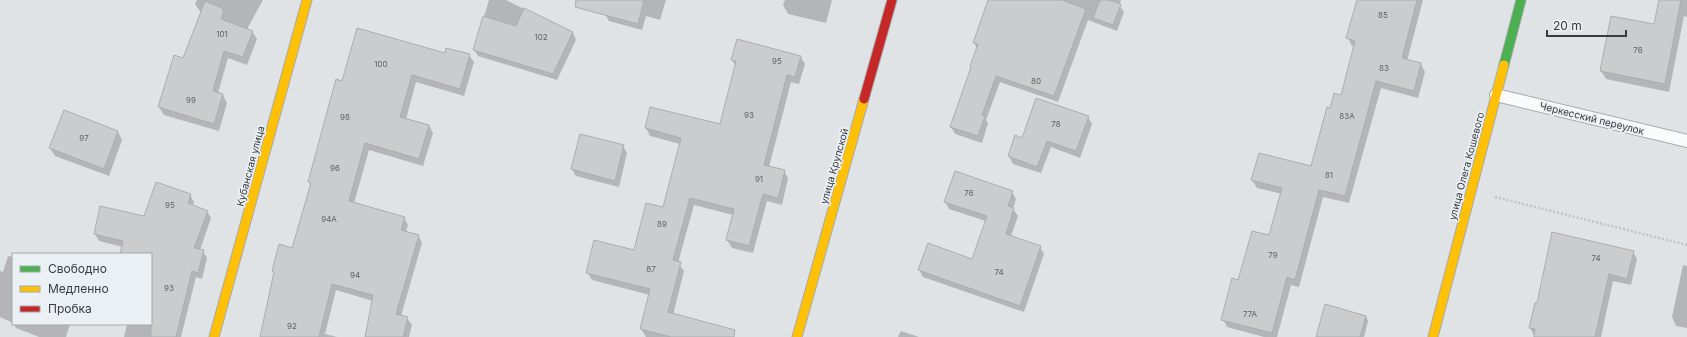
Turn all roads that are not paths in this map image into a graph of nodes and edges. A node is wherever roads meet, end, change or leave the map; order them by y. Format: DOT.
graph roads {
  1 [pos="307,0"];
  2 [pos="892,0"];
  3 [pos="1521,0"];
  4 [pos="1496,95"];
  5 [pos="1687,141"];
  6 [pos="214,337"];
  7 [pos="797,337"];
  8 [pos="1433,337"];
  1 -- 6 [label="street, Кубанская улица"];
  2 -- 7 [label="street, улица Крупской"];
  3 -- 4 [label="street, улица Олега Кошевого"];
  4 -- 5 [label="lane, Черкесский переулок"];
  4 -- 8 [label="street, улица Олега Кошевого"];
}
